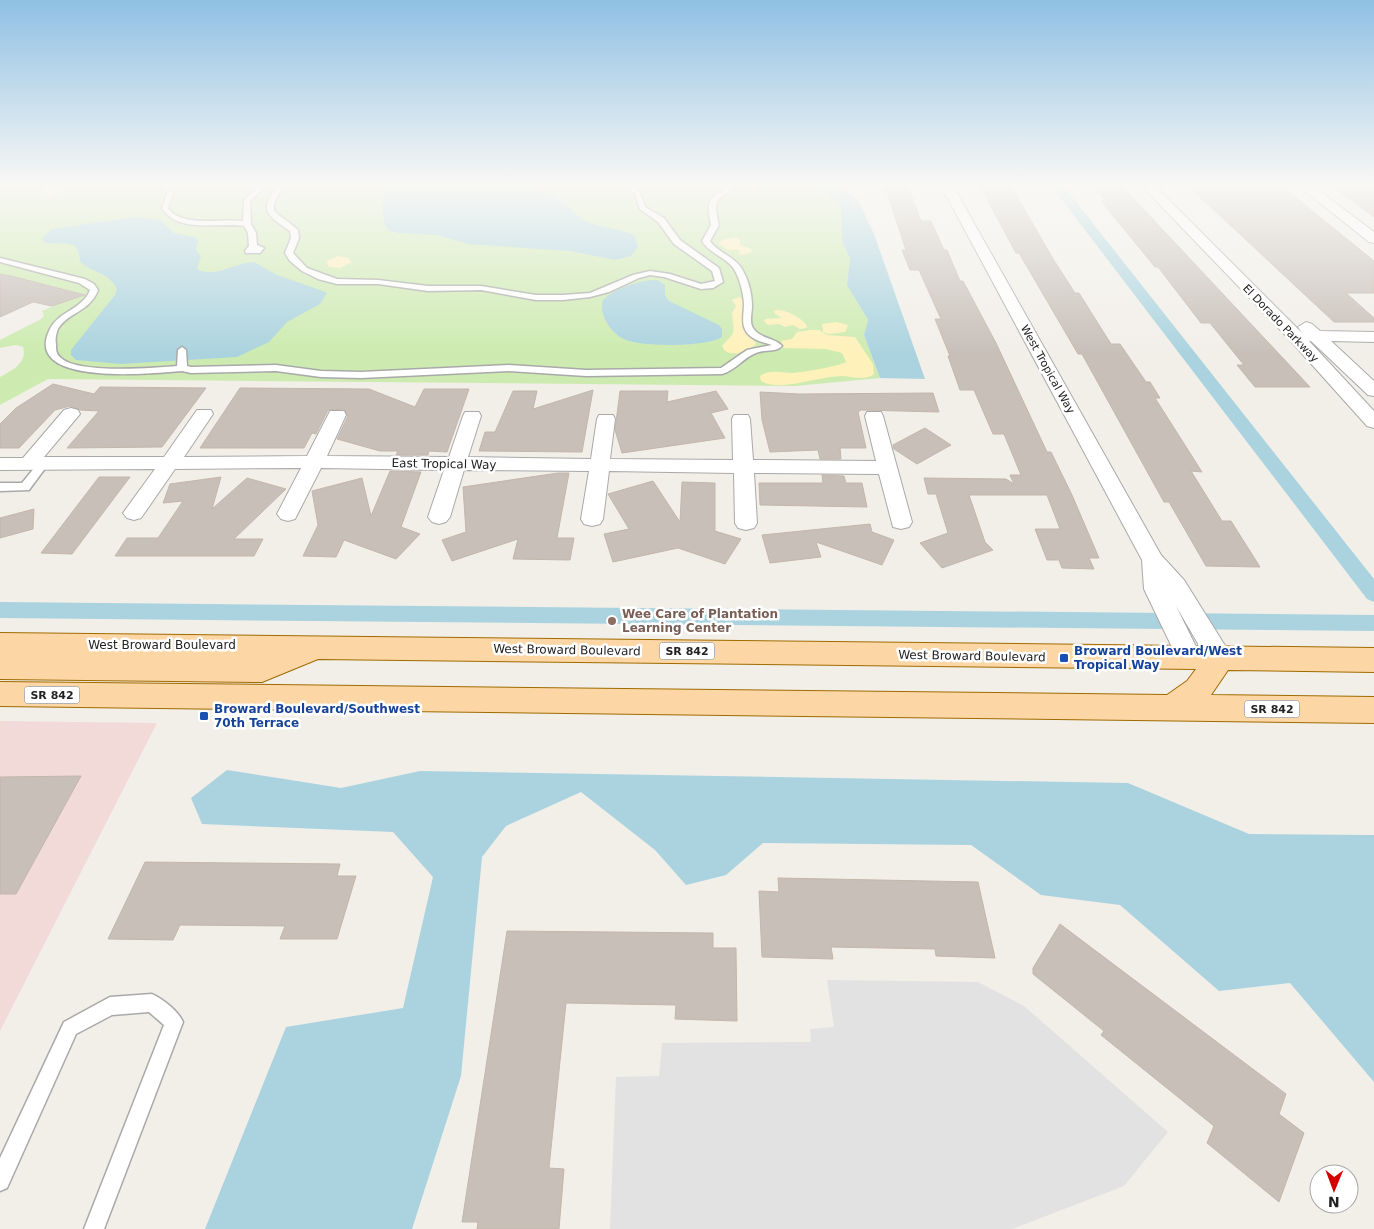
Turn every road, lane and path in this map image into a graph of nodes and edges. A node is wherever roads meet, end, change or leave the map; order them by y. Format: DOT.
graph roads {
  1 [pos="253,240"];
  2 [pos="294,240"];
  3 [pos="676,240"];
  4 [pos="706,240"];
  5 [pos="978,240"];
  6 [pos="1205,240"];
  7 [pos="1212,240"];
  8 [pos="253,246"];
  9 [pos="0,260"];
  10 [pos="1294,335"];
  11 [pos="1315,336"];
  12 [pos="1374,337"];
  13 [pos="182,350"];
  14 [pos="182,365"];
  15 [pos="1374,392"];
  16 [pos="71,414"];
  17 [pos="204,414"];
  18 [pos="337,414"];
  19 [pos="472,416"];
  20 [pos="874,416"];
  21 [pos="606,419"];
  22 [pos="741,419"];
  23 [pos="1374,421"];
  24 [pos="169,462"];
  25 [pos="312,462"];
  26 [pos="36,463"];
  27 [pos="457,464"];
  28 [pos="599,465"];
  29 [pos="2,466"];
  30 [pos="744,467"];
  31 [pos="888,468"];
  32 [pos="0,487"];
  33 [pos="134,513"];
  34 [pos="288,514"];
  35 [pos="440,517"];
  36 [pos="592,519"];
  37 [pos="901,522"];
  38 [pos="746,523"];
  39 [pos="1153,560"];
  40 [pos="0,644"];
  41 [pos="320,646"];
  42 [pos="1190,659"];
  43 [pos="1220,659"];
  44 [pos="1374,660"];
  45 [pos="0,667"];
  46 [pos="0,694"];
  47 [pos="1170,708"];
  48 [pos="1374,710"];
  49 [pos="0,1181"];
  50 [pos="94,1229"];
  1 -- 8 [label="lane"];
  2 -- 3 [label="lane"];
  4 -- 14 [label="lane"];
  5 -- 39 [label="street, West Tropical Way"];
  6 -- 10 [label="street, El Dorado Parkway"];
  7 -- 11 [label="street, El Dorado Parkway"];
  9 -- 14 [label="lane"];
  10 -- 11 [label="street"];
  10 -- 23 [label="street, El Dorado Parkway"];
  11 -- 12 [label="street"];
  11 -- 15 [label="street, El Dorado Parkway"];
  13 -- 14 [label="lane"];
  16 -- 26 [label="street"];
  17 -- 24 [label="street"];
  18 -- 25 [label="street"];
  19 -- 27 [label="street"];
  20 -- 31 [label="street"];
  21 -- 28 [label="street"];
  22 -- 30 [label="street"];
  24 -- 25 [label="street, East Tropical Way"];
  24 -- 26 [label="street, East Tropical Way"];
  24 -- 33 [label="street"];
  25 -- 27 [label="street, East Tropical Way"];
  25 -- 34 [label="street"];
  26 -- 29 [label="street, East Tropical Way"];
  26 -- 32 [label="lane"];
  27 -- 28 [label="street, East Tropical Way"];
  27 -- 35 [label="street"];
  28 -- 30 [label="street, East Tropical Way"];
  28 -- 36 [label="street"];
  30 -- 31 [label="street, East Tropical Way"];
  30 -- 38 [label="street"];
  31 -- 37 [label="street"];
  39 -- 42 [label="street, West Tropical Way"];
  39 -- 43 [label="street, West Tropical Way"];
  40 -- 41 [label="main road, West Broward Boulevard / SR 842"];
  41 -- 42 [label="main road, West Broward Boulevard / SR 842"];
  41 -- 45 [label="main road"];
  42 -- 43 [label="main road, West Broward Boulevard / SR 842"];
  43 -- 44 [label="main road, West Broward Boulevard / SR 842"];
  43 -- 47 [label="main road"];
  46 -- 47 [label="main road, SR 842"];
  47 -- 48 [label="main road, SR 842"];
  49 -- 50 [label="lane"];
}
